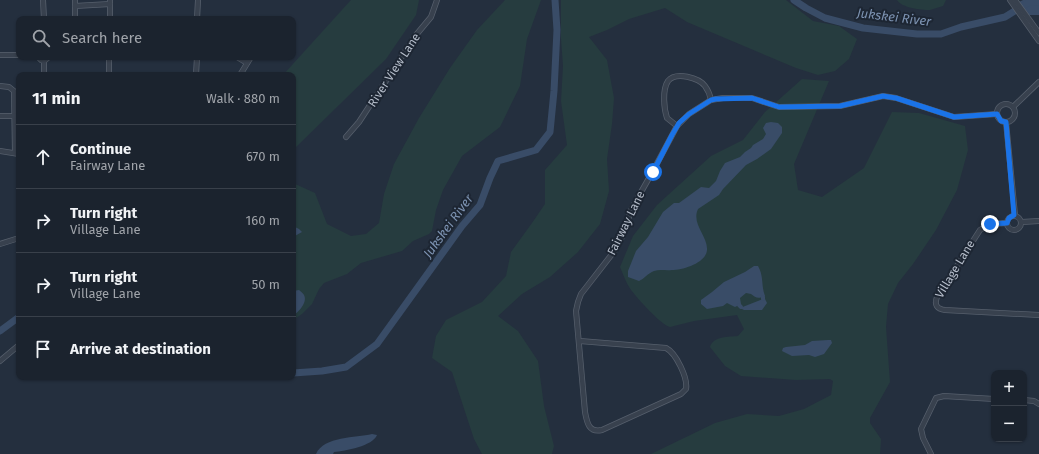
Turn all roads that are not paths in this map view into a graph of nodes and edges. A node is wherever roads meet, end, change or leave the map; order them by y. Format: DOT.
graph roads {
  1 [pos="43,0"];
  2 [pos="75,0"];
  3 [pos="198,0"];
  4 [pos="437,0"];
  5 [pos="1010,0"];
  6 [pos="1016,0"];
  7 [pos="110,2"];
  8 [pos="75,6"];
  9 [pos="44,16"];
  10 [pos="75,16"];
  11 [pos="110,16"];
  12 [pos="198,16"];
  13 [pos="1039,33"];
  14 [pos="1039,41"];
  15 [pos="16,55"];
  16 [pos="0,56"];
  17 [pos="41,60"];
  18 [pos="109,60"];
  19 [pos="197,60"];
  20 [pos="243,60"];
  21 [pos="44,61"];
  22 [pos="247,62"];
  23 [pos="44,72"];
  24 [pos="109,72"];
  25 [pos="196,72"];
  26 [pos="242,72"];
  27 [pos="1039,82"];
  28 [pos="0,86"];
  29 [pos="711,100"];
  30 [pos="1013,107"];
  31 [pos="997,114"];
  32 [pos="0,116"];
  33 [pos="14,116"];
  34 [pos="1006,122"];
  35 [pos="677,126"];
  36 [pos="346,137"];
  37 [pos="16,141"];
  38 [pos="0,151"];
  39 [pos="16,154"];
  40 [pos="1014,215"];
  41 [pos="1039,221"];
  42 [pos="1022,222"];
  43 [pos="1007,223"];
  44 [pos="16,239"];
  45 [pos="0,244"];
  46 [pos="1039,315"];
  47 [pos="580,341"];
  48 [pos="16,348"];
  49 [pos="0,361"];
  50 [pos="991,399"];
  51 [pos="1027,400"];
  52 [pos="1039,404"];
  53 [pos="931,454"];
  1 -- 9 [label="street"];
  2 -- 8 [label="street"];
  3 -- 12 [label="street"];
  4 -- 36 [label="street, River View Lane"];
  5 -- 14 [label="street"];
  6 -- 13 [label="street"];
  7 -- 8 [label="street"];
  7 -- 11 [label="street"];
  8 -- 10 [label="street"];
  15 -- 16 [label="street"];
  17 -- 21 [label="street"];
  18 -- 24 [label="street"];
  19 -- 25 [label="street"];
  20 -- 22 [label="street"];
  21 -- 23 [label="street"];
  22 -- 26 [label="street"];
  27 -- 30 [label="street"];
  28 -- 33 [label="street"];
  29 -- 31 [label="street, Fairway Lane"];
  29 -- 35 [label="street, Fairway Lane"];
  29 -- 35 [label="street"];
  30 -- 31 [label="street"];
  30 -- 34 [label="street"];
  31 -- 34 [label="street"];
  32 -- 33 [label="street"];
  33 -- 37 [label="street"];
  34 -- 40 [label="street"];
  35 -- 47 [label="street, Fairway Lane"];
  38 -- 39 [label="street"];
  40 -- 42 [label="street"];
  40 -- 43 [label="street"];
  41 -- 42 [label="street"];
  42 -- 43 [label="street"];
  43 -- 46 [label="street, Village Lane"];
  44 -- 45 [label="street"];
  47 -- 47 [label="street, Fairway Lane"];
  48 -- 49 [label="street"];
  50 -- 53 [label="street"];
  51 -- 52 [label="street"];
}
